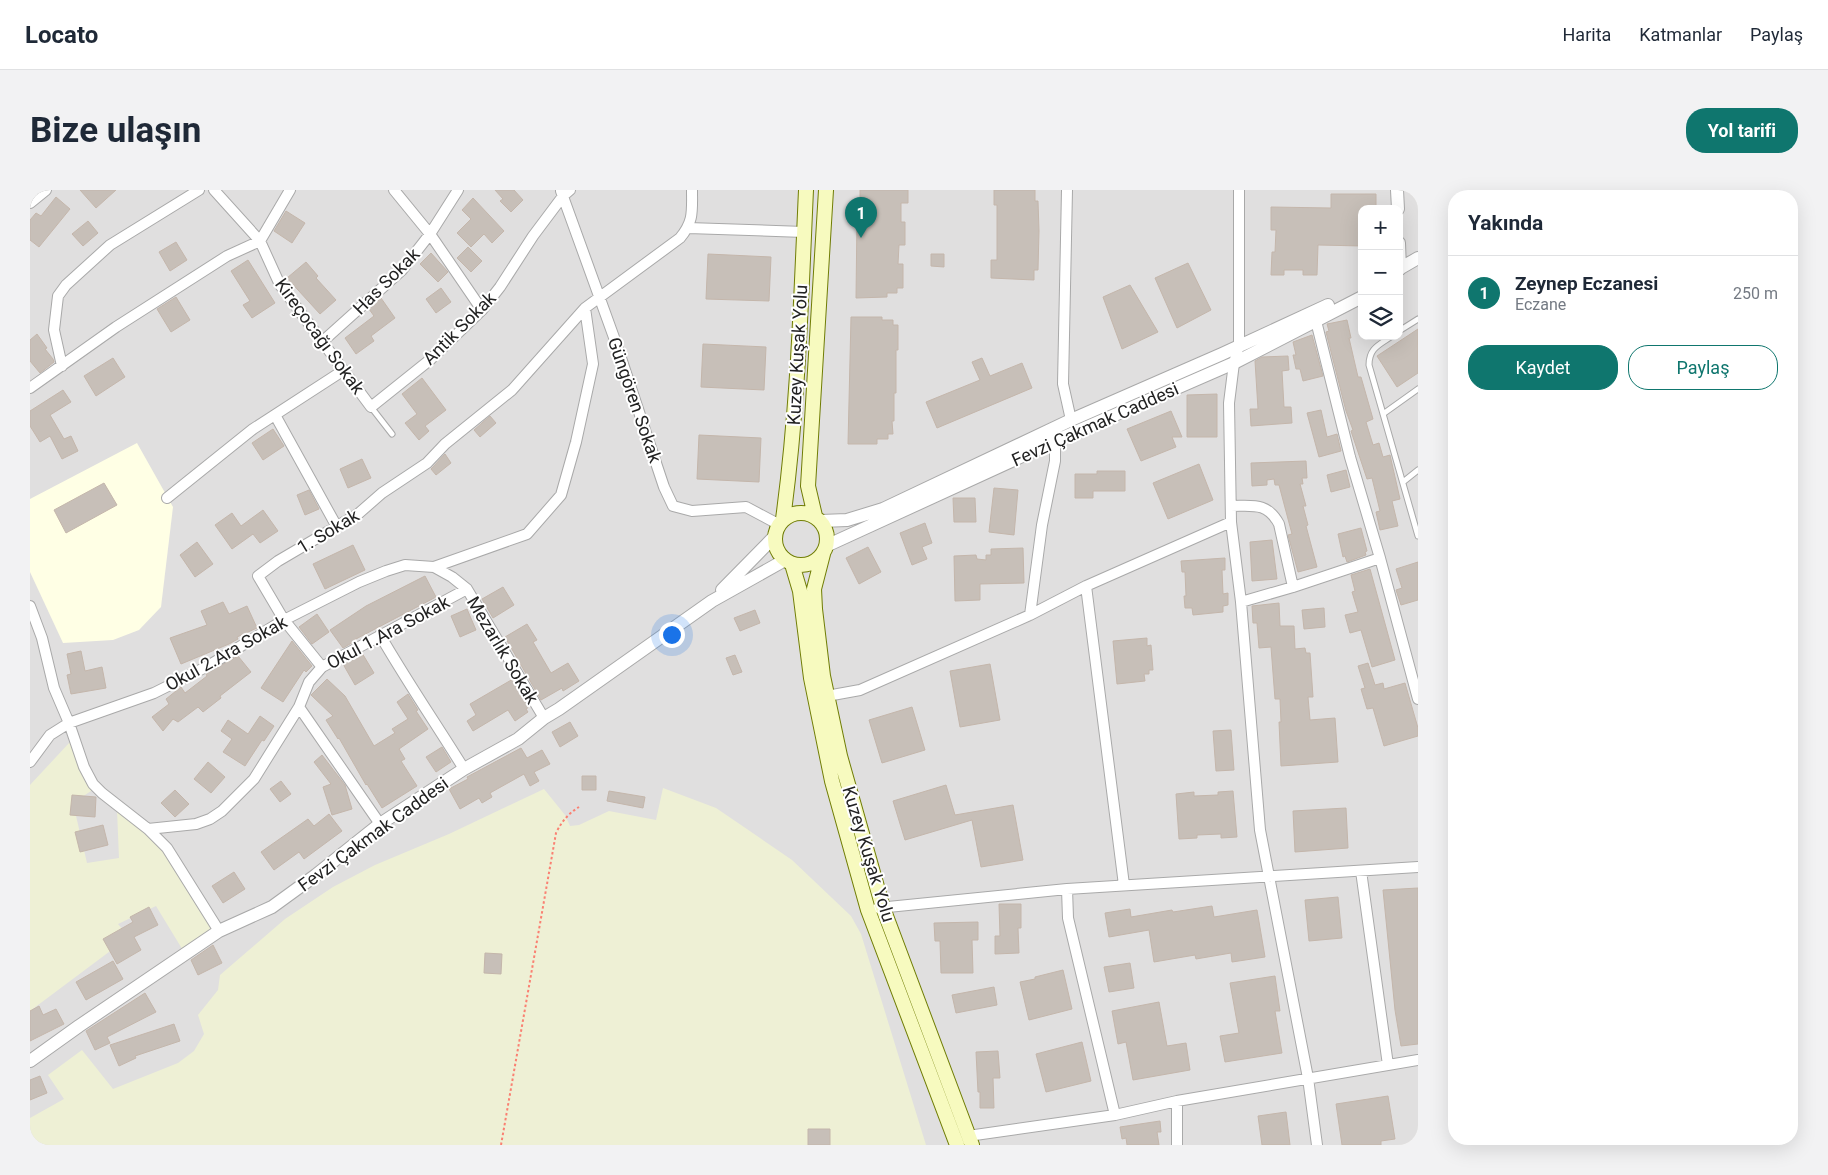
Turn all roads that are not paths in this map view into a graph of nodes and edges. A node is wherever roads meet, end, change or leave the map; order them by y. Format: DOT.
graph roads {
  1 [pos="46,190"];
  2 [pos="199,190"];
  3 [pos="214,190"];
  4 [pos="290,190"];
  5 [pos="394,190"];
  6 [pos="458,190"];
  7 [pos="692,190"];
  8 [pos="806,190"];
  9 [pos="826,190"];
  10 [pos="1067,190"];
  11 [pos="1240,190"];
  12 [pos="1397,190"];
  13 [pos="565,192"];
  14 [pos="30,202"];
  15 [pos="1398,205"];
  16 [pos="688,228"];
  17 [pos="804,232"];
  18 [pos="430,234"];
  19 [pos="260,241"];
  20 [pos="1418,258"];
  21 [pos="1418,267"];
  22 [pos="1403,270"];
  23 [pos="1403,271"];
  24 [pos="1358,290"];
  25 [pos="599,296"];
  26 [pos="1358,299"];
  27 [pos="585,308"];
  28 [pos="482,310"];
  29 [pos="1315,316"];
  30 [pos="1418,318"];
  31 [pos="1403,329"];
  32 [pos="1386,340"];
  33 [pos="323,341"];
  34 [pos="1239,345"];
  35 [pos="1234,363"];
  36 [pos="62,366"];
  37 [pos="344,370"];
  38 [pos="30,388"];
  39 [pos="1418,389"];
  40 [pos="371,407"];
  41 [pos="1383,414"];
  42 [pos="275,415"];
  43 [pos="1071,420"];
  44 [pos="392,434"];
  45 [pos="1055,441"];
  46 [pos="1418,470"];
  47 [pos="1403,482"];
  48 [pos="167,498"];
  49 [pos="1231,506"];
  50 [pos="818,519"];
  51 [pos="1231,522"];
  52 [pos="337,526"];
  53 [pos="778,527"];
  54 [pos="1418,536"];
  55 [pos="825,550"];
  56 [pos="1380,558"];
  57 [pos="788,562"];
  58 [pos="434,567"];
  59 [pos="1086,586"];
  60 [pos="1293,587"];
  61 [pos="467,590"];
  62 [pos="712,601"];
  63 [pos="1241,602"];
  64 [pos="30,606"];
  65 [pos="1030,614"];
  66 [pos="284,620"];
  67 [pos="380,635"];
  68 [pos="322,667"];
  69 [pos="827,696"];
  70 [pos="1418,699"];
  71 [pos="299,707"];
  72 [pos="544,718"];
  73 [pos="69,723"];
  74 [pos="30,762"];
  75 [pos="464,769"];
  76 [pos="380,824"];
  77 [pos="148,829"];
  78 [pos="1418,867"];
  79 [pos="1361,871"];
  80 [pos="1269,878"];
  81 [pos="1124,885"];
  82 [pos="1067,890"];
  83 [pos="883,908"];
  84 [pos="868,910"];
  85 [pos="219,931"];
  86 [pos="1418,1060"];
  87 [pos="30,1061"];
  88 [pos="1388,1065"];
  89 [pos="1308,1078"];
  90 [pos="1177,1101"];
  91 [pos="1115,1115"];
  92 [pos="970,1140"];
  93 [pos="957,1145"];
  94 [pos="1177,1145"];
  95 [pos="1317,1145"];
  1 -- 14 [label="street"];
  2 -- 36 [label="street"];
  3 -- 19 [label="street, Kireçocağı Sokak"];
  4 -- 19 [label="street"];
  5 -- 18 [label="street"];
  6 -- 18 [label="street, Has Sokak"];
  7 -- 16 [label="street"];
  8 -- 17 [label="main road, Kuzey Kuşak Yolu"];
  9 -- 50 [label="main road, Kuzey Kuşak Yolu"];
  10 -- 43 [label="street"];
  11 -- 34 [label="street"];
  12 -- 15 [label="street"];
  13 -- 25 [label="street, Güngören Sokak"];
  13 -- 28 [label="street, Antik Sokak"];
  16 -- 17 [label="street"];
  16 -- 25 [label="street, 1. Sokak"];
  17 -- 53 [label="main road, Kuzey Kuşak Yolu"];
  18 -- 28 [label="street"];
  18 -- 33 [label="street, Has Sokak"];
  19 -- 33 [label="street, Kireçocağı Sokak"];
  19 -- 36 [label="street"];
  20 -- 22 [label="street"];
  21 -- 23 [label="street"];
  24 -- 29 [label="street"];
  25 -- 27 [label="street, 1. Sokak"];
  25 -- 53 [label="street, Güngören Sokak"];
  26 -- 29 [label="street, Fevzi Çakmak Caddesi"];
  27 -- 52 [label="street, 1. Sokak"];
  27 -- 58 [label="street"];
  28 -- 40 [label="street, Antik Sokak"];
  29 -- 34 [label="street"];
  29 -- 35 [label="street, Fevzi Çakmak Caddesi"];
  29 -- 56 [label="street"];
  30 -- 31 [label="lane"];
  32 -- 41 [label="lane"];
  33 -- 37 [label="street, Kireçocağı Sokak"];
  34 -- 35 [label="street"];
  34 -- 43 [label="street"];
  35 -- 45 [label="street, Fevzi Çakmak Caddesi"];
  35 -- 49 [label="street"];
  36 -- 38 [label="street"];
  37 -- 40 [label="street, Kireçocağı Sokak"];
  37 -- 42 [label="street"];
  39 -- 41 [label="lane"];
  40 -- 44 [label="lane, Kireçocağı Sokak"];
  41 -- 47 [label="lane"];
  42 -- 48 [label="street"];
  42 -- 52 [label="street"];
  43 -- 50 [label="street"];
  45 -- 55 [label="street, Fevzi Çakmak Caddesi"];
  45 -- 65 [label="street"];
  46 -- 47 [label="lane"];
  47 -- 54 [label="lane"];
  49 -- 51 [label="street"];
  49 -- 60 [label="street"];
  50 -- 53 [label="main road"];
  50 -- 55 [label="main road"];
  51 -- 59 [label="street"];
  51 -- 63 [label="street"];
  52 -- 66 [label="street, 1. Sokak"];
  53 -- 57 [label="main road"];
  53 -- 62 [label="street"];
  55 -- 57 [label="main road"];
  55 -- 69 [label="main road, Kuzey Kuşak Yolu"];
  56 -- 60 [label="street"];
  56 -- 70 [label="street"];
  57 -- 62 [label="street"];
  57 -- 84 [label="main road, Kuzey Kuşak Yolu"];
  58 -- 61 [label="street, Mezarlık Sokak"];
  58 -- 66 [label="street, Okul 2.Ara Sokak"];
  59 -- 65 [label="street"];
  59 -- 81 [label="street"];
  60 -- 63 [label="street"];
  61 -- 67 [label="street, Okul 1.Ara Sokak"];
  61 -- 72 [label="street, Mezarlık Sokak"];
  62 -- 72 [label="street, Fevzi Çakmak Caddesi"];
  63 -- 80 [label="street"];
  64 -- 73 [label="street"];
  65 -- 69 [label="street"];
  66 -- 68 [label="street"];
  66 -- 73 [label="street, Okul 2.Ara Sokak"];
  67 -- 68 [label="street, Okul 1.Ara Sokak"];
  67 -- 75 [label="street"];
  68 -- 71 [label="street, Okul 1.Ara Sokak"];
  69 -- 83 [label="main road, Kuzey Kuşak Yolu"];
  71 -- 76 [label="street"];
  71 -- 77 [label="street, Okul 1.Ara Sokak"];
  72 -- 75 [label="street, Fevzi Çakmak Caddesi"];
  73 -- 74 [label="street, Okul 2.Ara Sokak"];
  73 -- 77 [label="street"];
  75 -- 76 [label="street, Fevzi Çakmak Caddesi"];
  76 -- 85 [label="street, Fevzi Çakmak Caddesi"];
  77 -- 85 [label="street"];
  78 -- 79 [label="street"];
  79 -- 80 [label="street"];
  79 -- 88 [label="street"];
  80 -- 81 [label="street"];
  80 -- 89 [label="street"];
  81 -- 82 [label="street"];
  82 -- 83 [label="street"];
  82 -- 91 [label="street"];
  83 -- 84 [label="street"];
  83 -- 92 [label="main road, Kuzey Kuşak Yolu"];
  84 -- 93 [label="main road, Kuzey Kuşak Yolu"];
  85 -- 87 [label="street, Fevzi Çakmak Caddesi"];
  86 -- 88 [label="street"];
  88 -- 89 [label="street"];
  89 -- 90 [label="street"];
  89 -- 95 [label="street"];
  90 -- 91 [label="street"];
  90 -- 94 [label="street"];
  91 -- 92 [label="street"];
}
